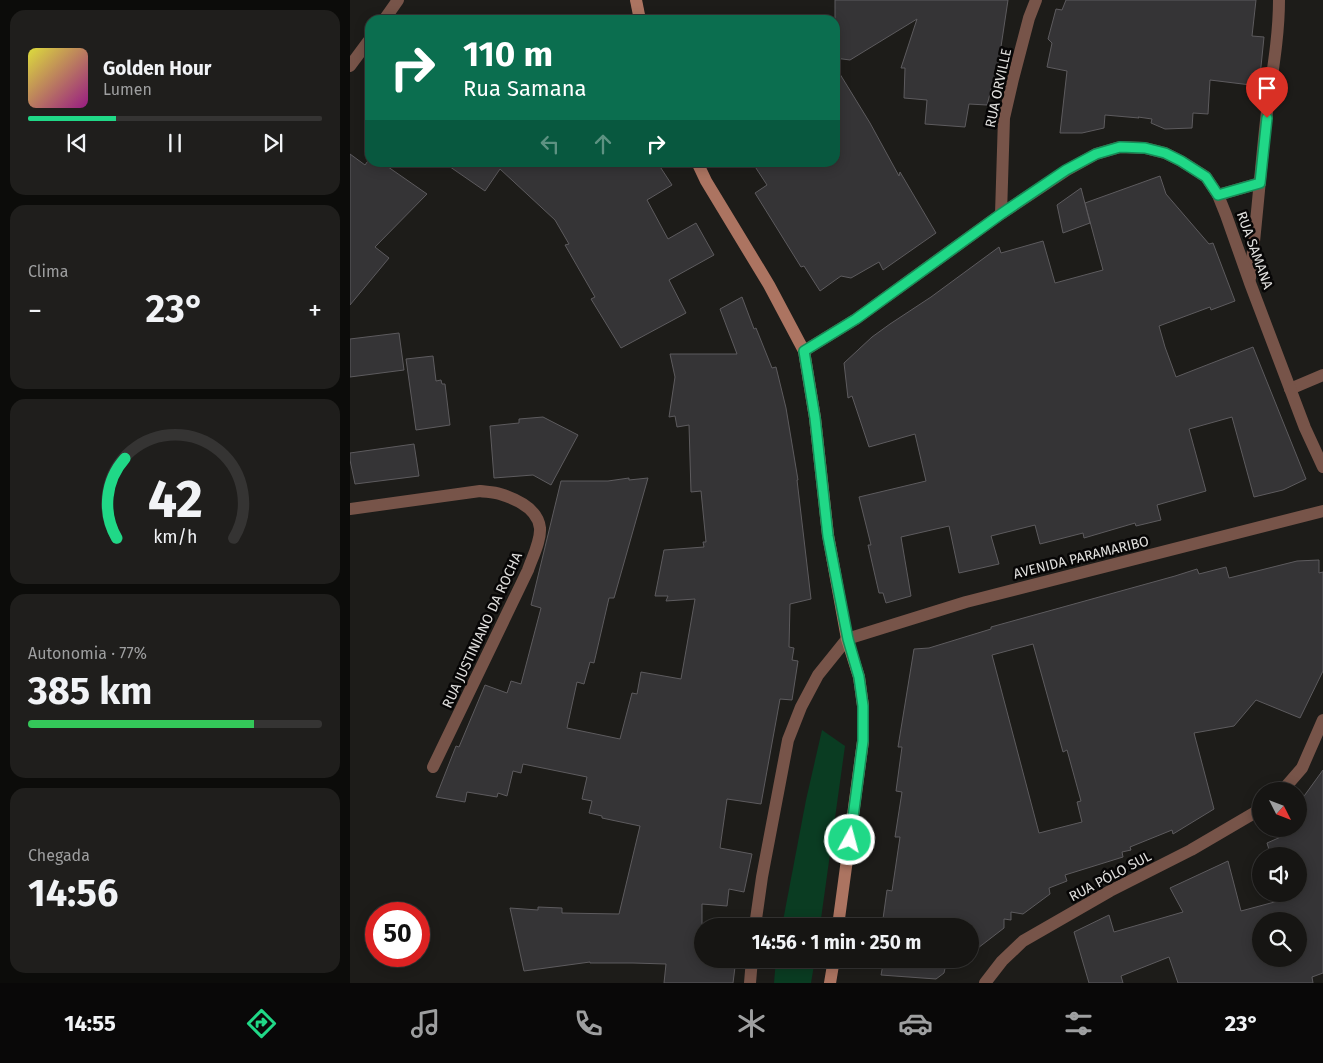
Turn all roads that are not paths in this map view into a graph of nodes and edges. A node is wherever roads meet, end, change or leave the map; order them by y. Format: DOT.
graph roads {
  1 [pos="398,0"];
  2 [pos="636,0"];
  3 [pos="1036,0"];
  4 [pos="1279,0"];
  5 [pos="388,15"];
  6 [pos="639,15"];
  7 [pos="365,46"];
  8 [pos="350,66"];
  9 [pos="699,167"];
  10 [pos="1260,183"];
  11 [pos="1218,195"];
  12 [pos="1001,214"];
  13 [pos="1250,283"];
  14 [pos="804,351"];
  15 [pos="1323,375"];
  16 [pos="1290,388"];
  17 [pos="1323,467"];
  18 [pos="350,509"];
  19 [pos="1323,511"];
  20 [pos="848,639"];
  21 [pos="1323,720"];
  22 [pos="433,767"];
  23 [pos="1290,782"];
  24 [pos="1252,814"];
  25 [pos="756,918"];
  26 [pos="839,918"];
  27 [pos="751,968"];
  28 [pos="832,968"];
  29 [pos="750,983"];
  30 [pos="830,983"];
  31 [pos="985,983"];
  1 -- 5 [label="street"];
  2 -- 6 [label="main road"];
  3 -- 12 [label="street, RUA ORVILLE"];
  4 -- 10 [label="street"];
  7 -- 8 [label="street"];
  9 -- 14 [label="main road"];
  10 -- 11 [label="street"];
  10 -- 13 [label="street"];
  11 -- 12 [label="street, RUA SAMANA"];
  11 -- 13 [label="street, RUA SAMANA"];
  12 -- 14 [label="street, RUA SAMANA"];
  13 -- 16 [label="street, RUA SAMANA"];
  14 -- 20 [label="main road"];
  15 -- 16 [label="street"];
  16 -- 17 [label="street, RUA SAMANA"];
  18 -- 22 [label="street, RUA JUSTINIANO DA ROCHA"];
  19 -- 20 [label="street, AVENIDA PARAMARIBO"];
  20 -- 25 [label="street"];
  20 -- 26 [label="main road"];
  21 -- 23 [label="street"];
  24 -- 31 [label="street, RUA PÓLO SUL"];
  27 -- 29 [label="street"];
  28 -- 30 [label="main road"];
}
